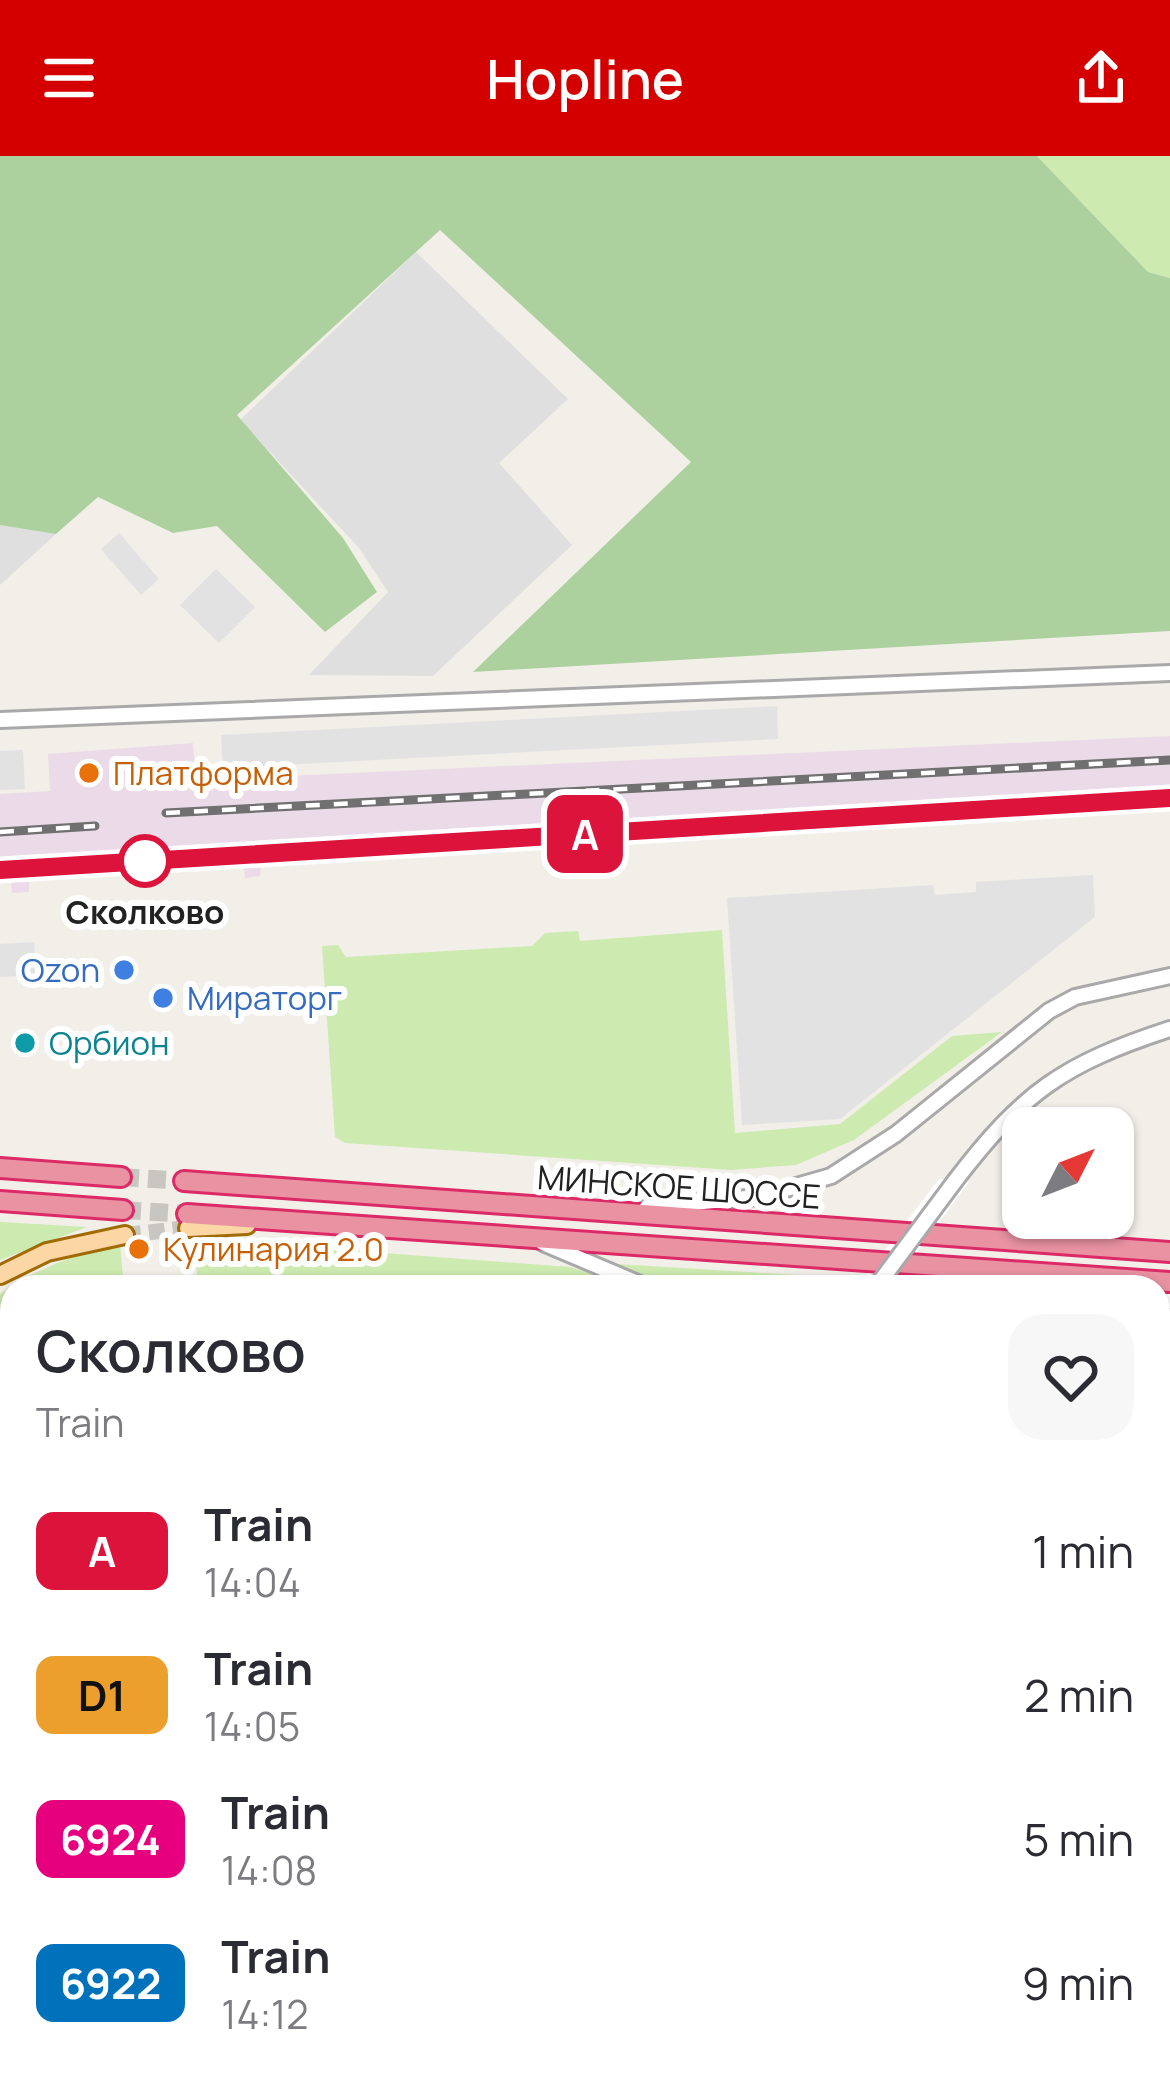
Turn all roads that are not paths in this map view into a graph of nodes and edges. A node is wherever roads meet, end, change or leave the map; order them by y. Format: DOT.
graph roads {
  1 [pos="1170,673"];
  2 [pos="0,720"];
  3 [pos="1170,976"];
  4 [pos="1170,1029"];
  5 [pos="0,1168"];
  6 [pos="121,1177"];
  7 [pos="184,1180"];
  8 [pos="0,1202"];
  9 [pos="124,1210"];
  10 [pos="594,1211"];
  11 [pos="187,1221"];
  12 [pos="125,1234"];
  13 [pos="527,1238"];
  14 [pos="1170,1252"];
  15 [pos="0,1275"];
  16 [pos="618,1275"];
  17 [pos="885,1275"];
  18 [pos="1068,1275"];
  1 -- 2 [label="street"];
  3 -- 10 [label="street"];
  4 -- 17 [label="street, bridge"];
  5 -- 6 [label="highway"];
  7 -- 10 [label="highway, МИНСКОЕ ШОССЕ"];
  8 -- 9 [label="highway"];
  10 -- 14 [label="highway, МИНСКОЕ ШОССЕ"];
  11 -- 13 [label="highway, МИНСКОЕ ШОССЕ"];
  12 -- 15 [label="main road"];
  13 -- 16 [label="street"];
  13 -- 18 [label="highway, МИНСКОЕ ШОССЕ"];
}
